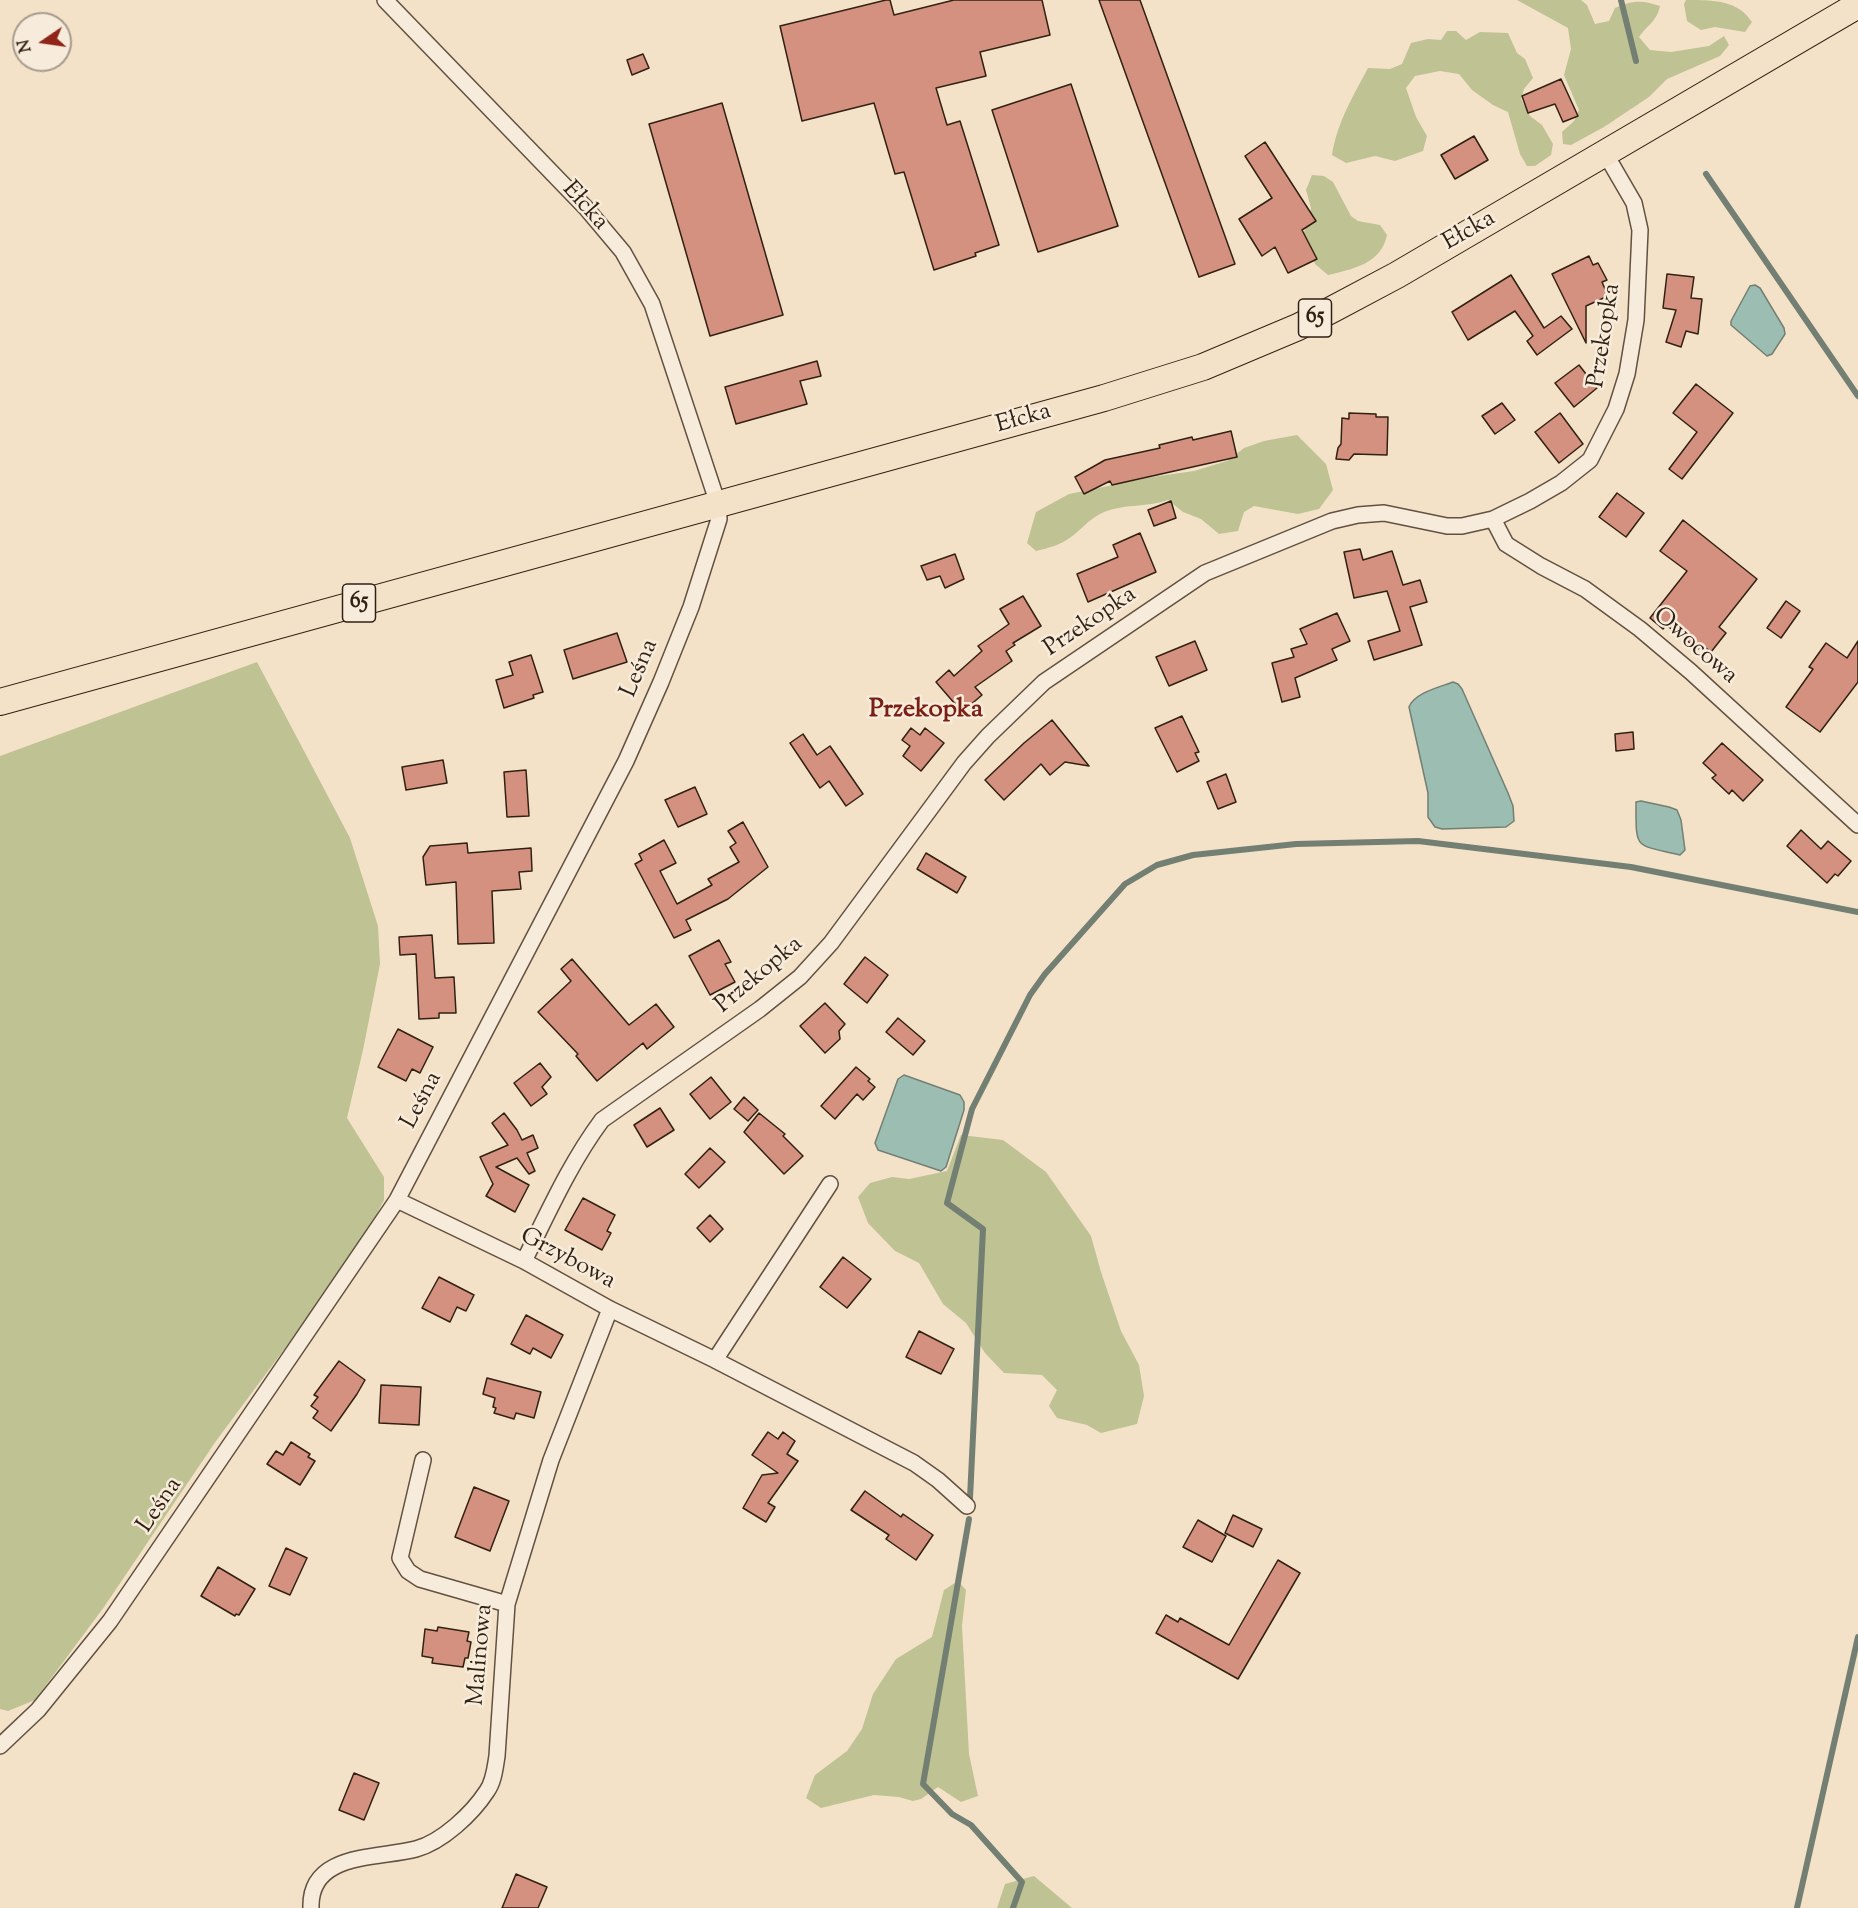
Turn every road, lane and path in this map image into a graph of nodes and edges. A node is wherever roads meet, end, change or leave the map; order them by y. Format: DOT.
graph roads {
  1 [pos="385,0"];
  2 [pos="1858,5"];
  3 [pos="1605,153"];
  4 [pos="718,504"];
  5 [pos="1493,519"];
  6 [pos="0,702"];
  7 [pos="1858,825"];
  8 [pos="830,1184"];
  9 [pos="397,1200"];
  10 [pos="524,1261"];
  11 [pos="610,1309"];
  12 [pos="715,1360"];
  13 [pos="423,1460"];
  14 [pos="967,1506"];
  15 [pos="507,1604"];
  16 [pos="0,1746"];
  17 [pos="311,1908"];
  1 -- 4 [label="street, Ełcka"];
  2 -- 3 [label="main road, Ełcka / 65"];
  3 -- 4 [label="main road, Ełcka / 65"];
  3 -- 5 [label="street, Przekopka"];
  4 -- 6 [label="main road, 65"];
  4 -- 9 [label="street, Leśna"];
  5 -- 7 [label="street, Owocowa"];
  5 -- 10 [label="street, Przekopka"];
  8 -- 12 [label="street"];
  9 -- 10 [label="street, Grzybowa"];
  9 -- 16 [label="street, Leśna"];
  10 -- 11 [label="street, Grzybowa"];
  11 -- 12 [label="street, Grzybowa"];
  11 -- 15 [label="street, Malinowa"];
  12 -- 14 [label="street, Grzybowa"];
  13 -- 15 [label="street"];
  15 -- 17 [label="street, Malinowa"];
}
